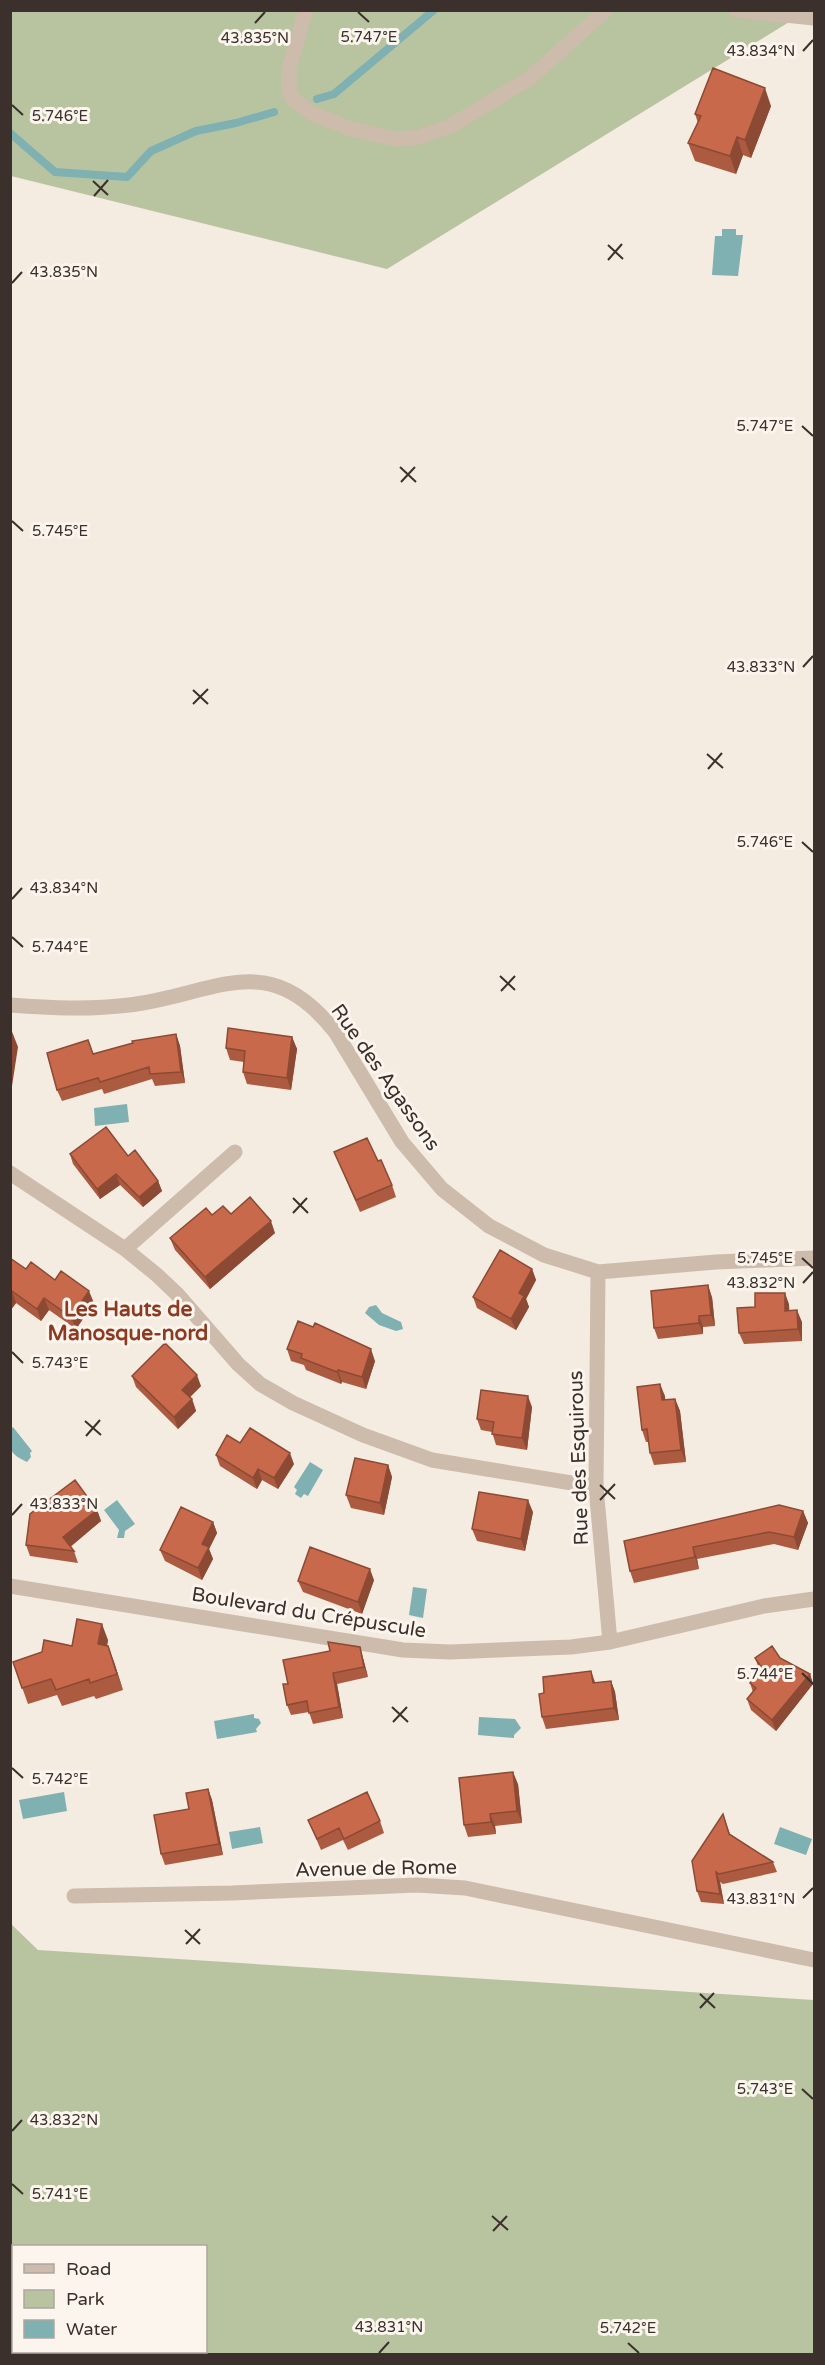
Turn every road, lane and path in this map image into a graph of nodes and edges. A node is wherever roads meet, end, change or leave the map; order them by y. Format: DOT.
graph roads {
  1 [pos="306,10"];
  2 [pos="606,10"];
  3 [pos="736,10"];
  4 [pos="814,18"];
  5 [pos="10,1005"];
  6 [pos="235,1152"];
  7 [pos="10,1173"];
  8 [pos="125,1249"];
  9 [pos="814,1258"];
  10 [pos="598,1272"];
  11 [pos="596,1487"];
  12 [pos="10,1586"];
  13 [pos="814,1599"];
  14 [pos="610,1642"];
  15 [pos="74,1896"];
  16 [pos="814,1960"];
  1 -- 2 [label="street"];
  3 -- 4 [label="street"];
  5 -- 10 [label="street, Rue des Agassons"];
  6 -- 8 [label="street"];
  7 -- 8 [label="street"];
  8 -- 11 [label="street"];
  9 -- 10 [label="street, Rue des Agassons"];
  10 -- 11 [label="street, Rue des Esquirous"];
  11 -- 14 [label="street, Rue des Esquirous"];
  12 -- 14 [label="street, Boulevard du Crépuscule"];
  13 -- 14 [label="street, Boulevard du Crépuscule"];
  15 -- 16 [label="street, Avenue de Rome"];
}
